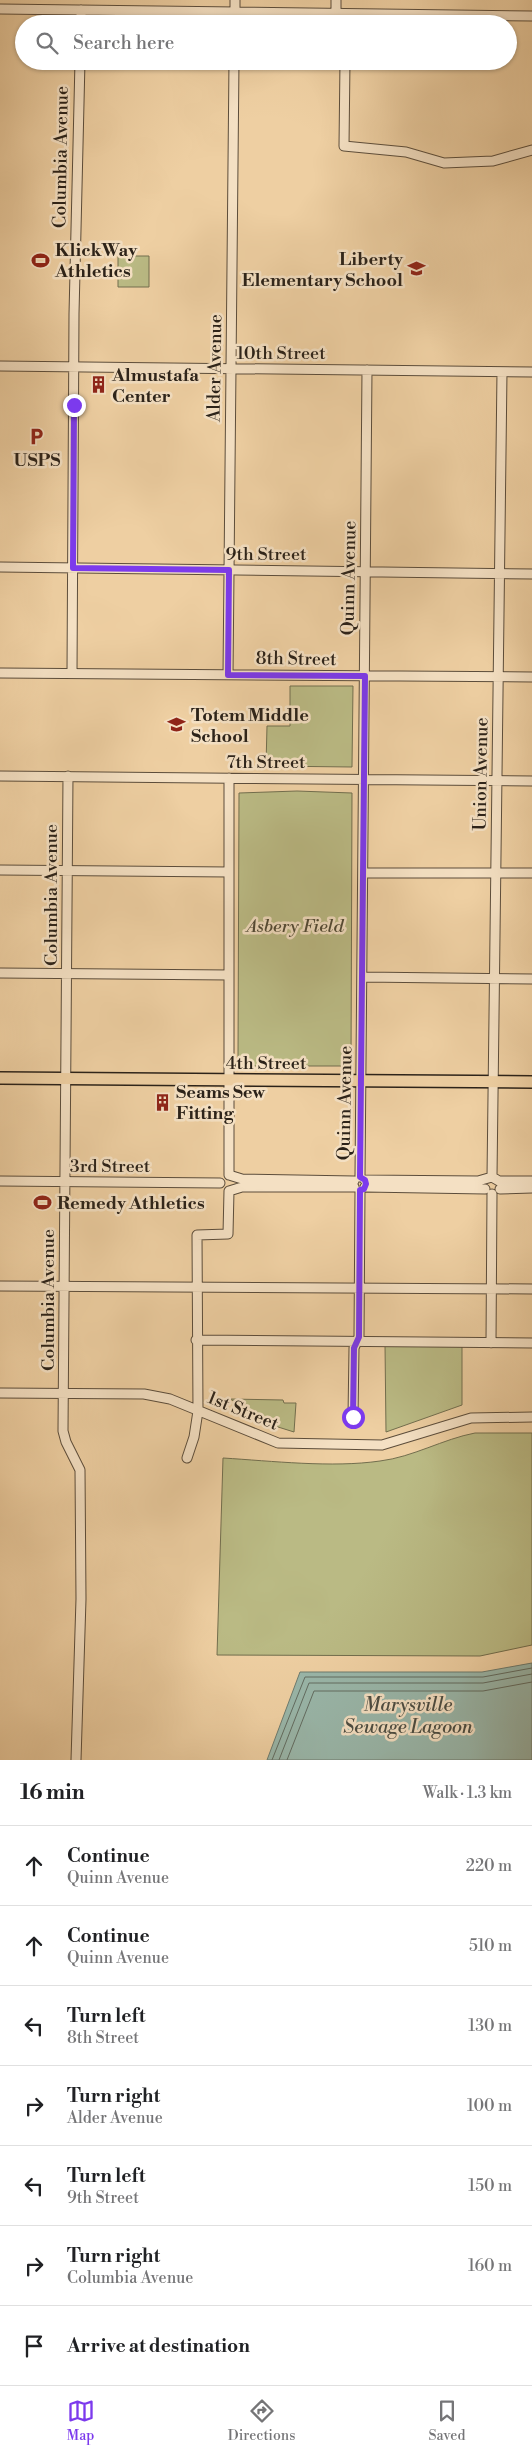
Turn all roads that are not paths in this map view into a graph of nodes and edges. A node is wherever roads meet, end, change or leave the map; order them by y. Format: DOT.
graph roads {
  1 [pos="235,0"];
  2 [pos="336,0"];
  3 [pos="0,9"];
  4 [pos="81,10"];
  5 [pos="235,12"];
  6 [pos="336,13"];
  7 [pos="346,13"];
  8 [pos="81,15"];
  9 [pos="470,15"];
  10 [pos="517,16"];
  11 [pos="532,16"];
  12 [pos="80,70"];
  13 [pos="234,70"];
  14 [pos="345,70"];
  15 [pos="532,150"];
  16 [pos="0,366"];
  17 [pos="74,367"];
  18 [pos="231,369"];
  19 [pos="367,370"];
  20 [pos="502,372"];
  21 [pos="532,372"];
  22 [pos="0,567"];
  23 [pos="73,568"];
  24 [pos="229,570"];
  25 [pos="366,571"];
  26 [pos="500,574"];
  27 [pos="532,574"];
  28 [pos="0,673"];
  29 [pos="72,673"];
  30 [pos="228,675"];
  31 [pos="365,676"];
  32 [pos="499,677"];
  33 [pos="532,678"];
  34 [pos="0,776"];
  35 [pos="68,776"];
  36 [pos="229,778"];
  37 [pos="363,778"];
  38 [pos="498,781"];
  39 [pos="532,781"];
  40 [pos="0,870"];
  41 [pos="67,871"];
  42 [pos="229,872"];
  43 [pos="363,873"];
  44 [pos="496,873"];
  45 [pos="532,873"];
  46 [pos="0,973"];
  47 [pos="66,974"];
  48 [pos="229,975"];
  49 [pos="363,977"];
  50 [pos="495,978"];
  51 [pos="532,979"];
  52 [pos="0,1078"];
  53 [pos="65,1079"];
  54 [pos="229,1080"];
  55 [pos="362,1081"];
  56 [pos="494,1082"];
  57 [pos="532,1082"];
  58 [pos="232,1176"];
  59 [pos="0,1181"];
  60 [pos="65,1182"];
  61 [pos="532,1182"];
  62 [pos="220,1183"];
  63 [pos="360,1184"];
  64 [pos="492,1185"];
  65 [pos="532,1188"];
  66 [pos="232,1190"];
  67 [pos="0,1286"];
  68 [pos="64,1287"];
  69 [pos="197,1288"];
  70 [pos="359,1288"];
  71 [pos="491,1289"];
  72 [pos="532,1289"];
  73 [pos="196,1340"];
  74 [pos="356,1342"];
  75 [pos="491,1343"];
  76 [pos="532,1343"];
  77 [pos="0,1393"];
  78 [pos="63,1394"];
  79 [pos="198,1411"];
  80 [pos="353,1417"];
  81 [pos="532,1417"];
  82 [pos="187,1458"];
  83 [pos="76,1760"];
  1 -- 5 [label="street"];
  2 -- 6 [label="street"];
  3 -- 4 [label="street"];
  4 -- 5 [label="street"];
  4 -- 8 [label="street"];
  5 -- 6 [label="street"];
  6 -- 7 [label="street"];
  7 -- 9 [label="street"];
  10 -- 11 [label="street"];
  12 -- 17 [label="street, Columbia Avenue"];
  13 -- 18 [label="street, Alder Avenue"];
  14 -- 15 [label="street"];
  16 -- 17 [label="street, 10th Street"];
  17 -- 18 [label="street, 10th Street"];
  17 -- 23 [label="street, Columbia Avenue"];
  18 -- 19 [label="street, 10th Street"];
  18 -- 24 [label="street, Alder Avenue"];
  19 -- 20 [label="street, 10th Street"];
  19 -- 25 [label="street, Quinn Avenue"];
  20 -- 21 [label="street, 10th Street"];
  20 -- 26 [label="street, Union Avenue"];
  22 -- 23 [label="street, 9th Street"];
  23 -- 24 [label="street, 9th Street"];
  23 -- 29 [label="street, Columbia Avenue"];
  24 -- 25 [label="street, 9th Street"];
  24 -- 30 [label="street, Alder Avenue"];
  25 -- 26 [label="street, 9th Street"];
  25 -- 31 [label="street, Quinn Avenue"];
  26 -- 27 [label="street, 9th Street"];
  26 -- 32 [label="street, Union Avenue"];
  28 -- 29 [label="street, 8th Street"];
  29 -- 30 [label="street, 8th Street"];
  30 -- 31 [label="street, 8th Street"];
  31 -- 32 [label="street, 8th Street"];
  31 -- 37 [label="street, Quinn Avenue"];
  32 -- 33 [label="street, 8th Street"];
  32 -- 38 [label="street, Union Avenue"];
  34 -- 35 [label="street, 7th Street"];
  35 -- 36 [label="street, 7th Street"];
  35 -- 41 [label="street, Columbia Avenue"];
  36 -- 37 [label="street, 7th Street"];
  36 -- 42 [label="street"];
  37 -- 38 [label="street, 7th Street"];
  37 -- 43 [label="street, Quinn Avenue"];
  38 -- 39 [label="street, 7th Street"];
  38 -- 44 [label="street, Union Avenue"];
  40 -- 41 [label="street"];
  41 -- 42 [label="street"];
  41 -- 47 [label="street, Columbia Avenue"];
  42 -- 48 [label="street"];
  43 -- 44 [label="street"];
  43 -- 49 [label="street, Quinn Avenue"];
  44 -- 45 [label="street"];
  44 -- 50 [label="street, Union Avenue"];
  46 -- 47 [label="street"];
  47 -- 48 [label="street"];
  47 -- 53 [label="street, Columbia Avenue"];
  48 -- 54 [label="street"];
  49 -- 50 [label="street"];
  49 -- 55 [label="street, Quinn Avenue"];
  50 -- 51 [label="street"];
  50 -- 56 [label="street, Union Avenue"];
  52 -- 53 [label="main road, 4th Street"];
  53 -- 54 [label="main road, 4th Street"];
  53 -- 60 [label="street, Columbia Avenue"];
  54 -- 55 [label="main road, 4th Street"];
  54 -- 58 [label="street"];
  55 -- 56 [label="main road, 4th Street"];
  55 -- 63 [label="street, Quinn Avenue"];
  56 -- 57 [label="main road, 4th Street"];
  56 -- 64 [label="street, Union Avenue"];
  58 -- 62 [label="street"];
  58 -- 63 [label="street"];
  58 -- 66 [label="street"];
  59 -- 60 [label="street, 3rd Street"];
  60 -- 62 [label="street, 3rd Street"];
  60 -- 68 [label="street, Columbia Avenue"];
  61 -- 64 [label="street"];
  62 -- 66 [label="street"];
  63 -- 64 [label="street"];
  63 -- 66 [label="street"];
  63 -- 70 [label="street, Quinn Avenue"];
  64 -- 65 [label="street"];
  64 -- 71 [label="street, Union Avenue"];
  66 -- 69 [label="street"];
  67 -- 68 [label="street"];
  68 -- 69 [label="street"];
  68 -- 78 [label="street, Columbia Avenue"];
  69 -- 70 [label="street"];
  69 -- 73 [label="street"];
  70 -- 71 [label="street"];
  70 -- 74 [label="street, Quinn Avenue"];
  71 -- 72 [label="street"];
  71 -- 75 [label="street, Union Avenue"];
  73 -- 74 [label="street"];
  73 -- 79 [label="street"];
  74 -- 75 [label="street"];
  74 -- 80 [label="street, Quinn Avenue"];
  75 -- 76 [label="street"];
  77 -- 78 [label="street, 1st Street"];
  78 -- 79 [label="street, 1st Street"];
  78 -- 83 [label="street, Columbia Avenue"];
  79 -- 81 [label="street, 1st Street"];
  79 -- 82 [label="street"];
}
